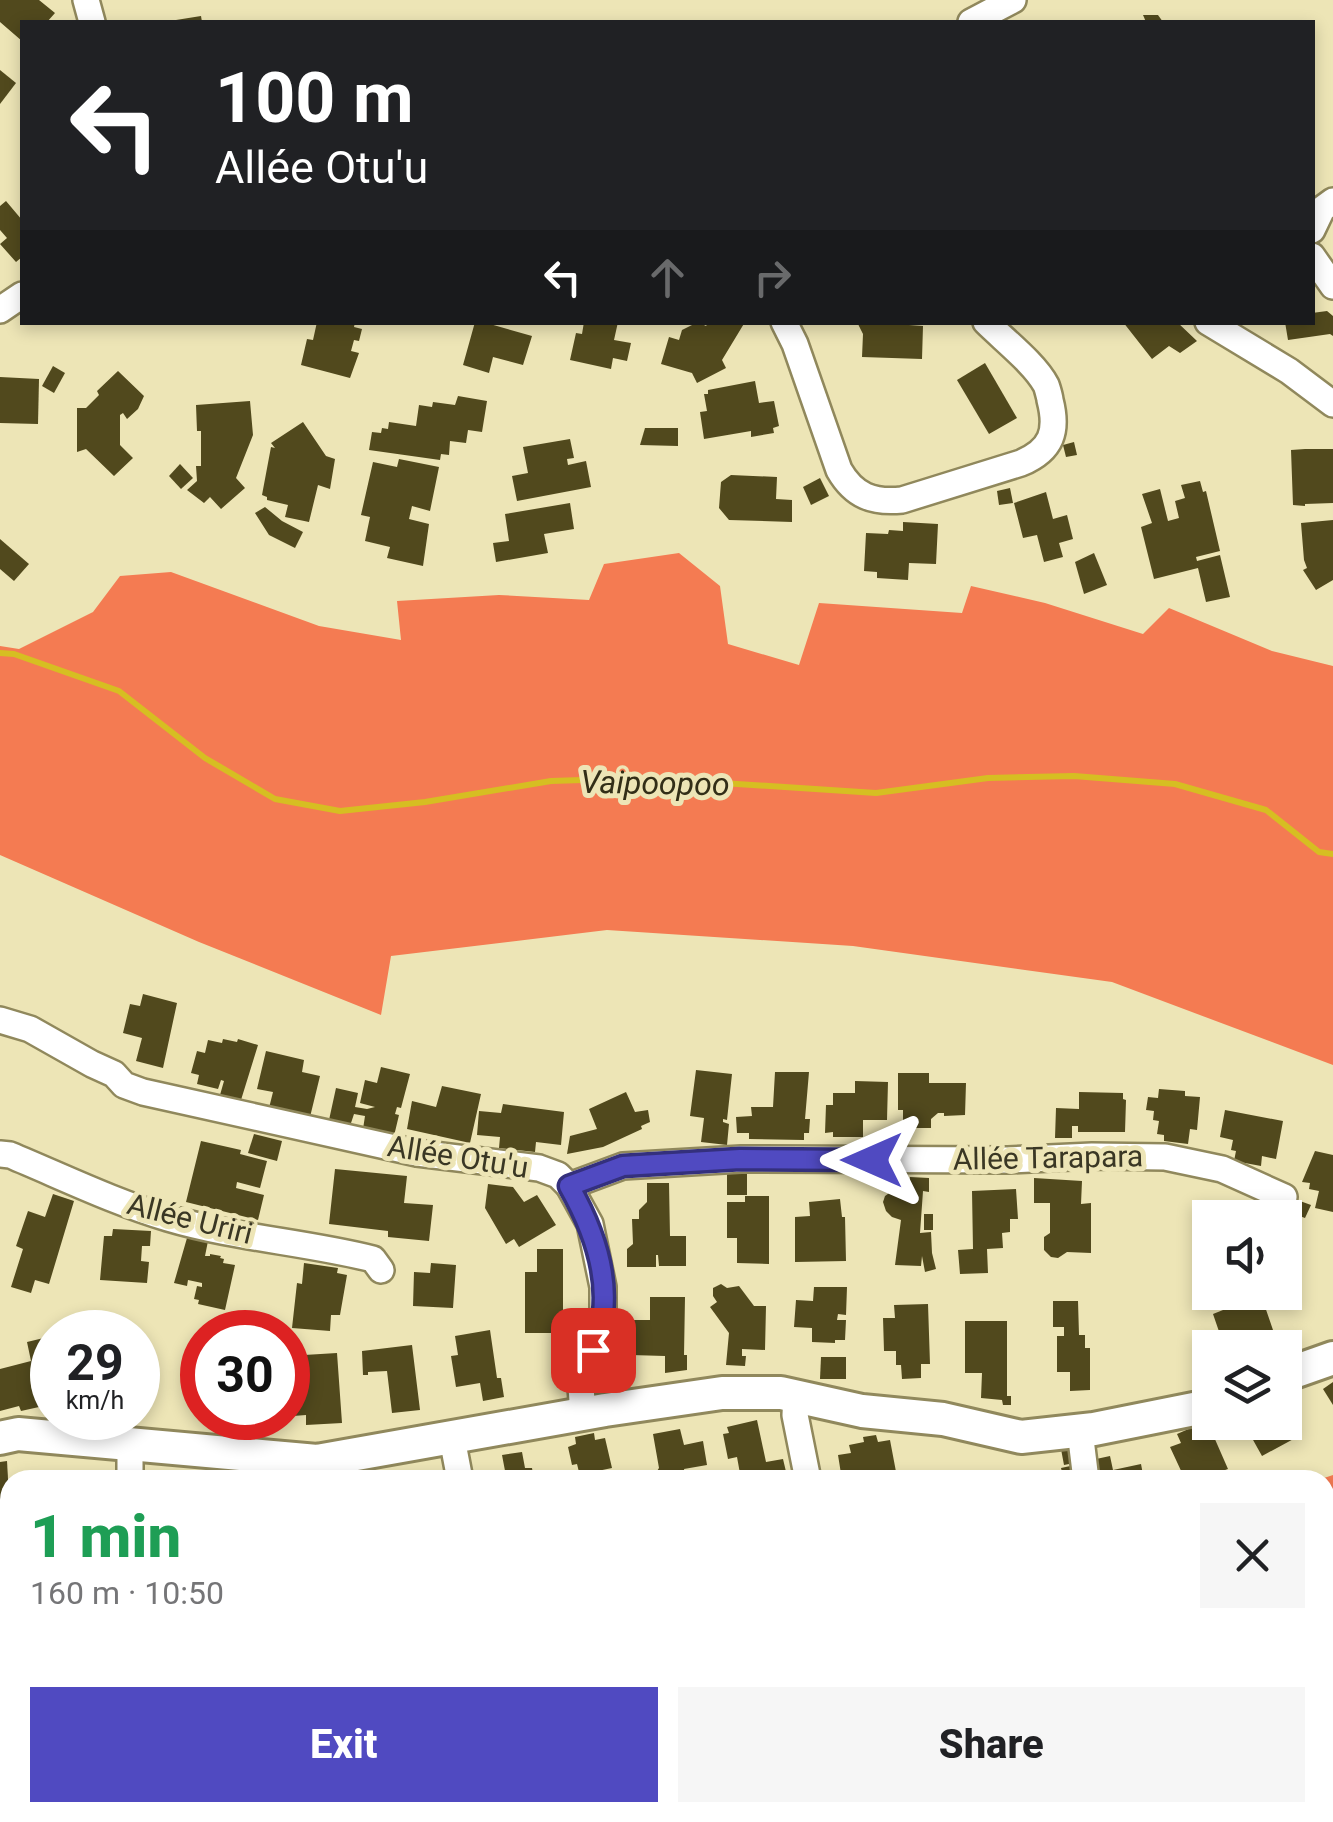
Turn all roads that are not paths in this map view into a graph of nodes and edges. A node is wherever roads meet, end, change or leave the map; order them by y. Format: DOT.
graph roads {
  1 [pos="1013,0"];
  2 [pos="975,20"];
  3 [pos="1333,201"];
  4 [pos="1315,224"];
  5 [pos="1315,260"];
  6 [pos="1333,286"];
  7 [pos="786,325"];
  8 [pos="989,325"];
  9 [pos="1213,325"];
  10 [pos="1333,404"];
  11 [pos="0,1020"];
  12 [pos="0,1154"];
  13 [pos="569,1186"];
  14 [pos="1284,1196"];
  15 [pos="381,1270"];
  16 [pos="1333,1358"];
  17 [pos="1302,1370"];
  18 [pos="796,1396"];
  19 [pos="1192,1409"];
  20 [pos="583,1415"];
  21 [pos="1080,1430"];
  22 [pos="0,1438"];
  23 [pos="452,1438"];
  24 [pos="130,1444"];
  25 [pos="130,1470"];
  26 [pos="458,1470"];
  27 [pos="806,1470"];
  28 [pos="1085,1470"];
  1 -- 2 [label="street"];
  3 -- 4 [label="street"];
  5 -- 6 [label="street"];
  7 -- 8 [label="street"];
  9 -- 10 [label="street"];
  11 -- 13 [label="street, Allée Otu'u"];
  12 -- 15 [label="street, Allée Uriri"];
  13 -- 14 [label="street, Allée Tarapara"];
  13 -- 20 [label="street, Allée Otu'u"];
  16 -- 17 [label="main road"];
  18 -- 20 [label="main road"];
  18 -- 21 [label="main road"];
  18 -- 27 [label="street"];
  19 -- 21 [label="main road"];
  20 -- 23 [label="main road"];
  21 -- 28 [label="street"];
  22 -- 24 [label="main road"];
  23 -- 24 [label="main road"];
  23 -- 26 [label="street"];
  24 -- 25 [label="street"];
}
